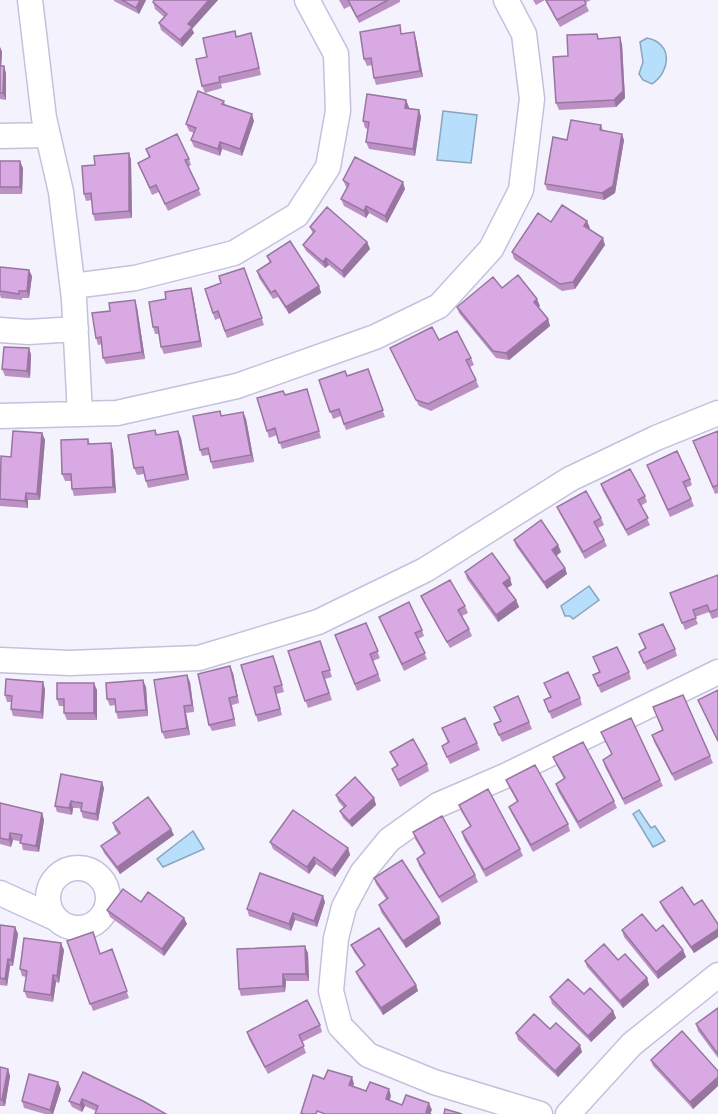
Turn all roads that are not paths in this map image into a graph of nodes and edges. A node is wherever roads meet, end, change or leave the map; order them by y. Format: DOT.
graph roads {
  1 [pos="30,0"];
  2 [pos="307,0"];
  3 [pos="506,0"];
  4 [pos="48,135"];
  5 [pos="0,136"];
  6 [pos="73,286"];
  7 [pos="76,329"];
  8 [pos="0,330"];
  9 [pos="718,413"];
  10 [pos="80,414"];
  11 [pos="0,416"];
  12 [pos="0,660"];
  13 [pos="718,672"];
  14 [pos="49,890"];
  15 [pos="7,897"];
  16 [pos="55,918"];
  17 [pos="718,975"];
  18 [pos="540,1114"];
  19 [pos="568,1114"];
  1 -- 4 [label="street"];
  2 -- 6 [label="street"];
  3 -- 10 [label="street"];
  4 -- 5 [label="street"];
  4 -- 6 [label="street"];
  6 -- 7 [label="street"];
  7 -- 8 [label="street"];
  7 -- 10 [label="street"];
  9 -- 12 [label="street"];
  10 -- 11 [label="street"];
  13 -- 18 [label="street"];
  14 -- 15 [label="street"];
  14 -- 16 [label="street"];
  14 -- 16 [label="street"];
  15 -- 16 [label="street"];
  17 -- 19 [label="street"];
}
